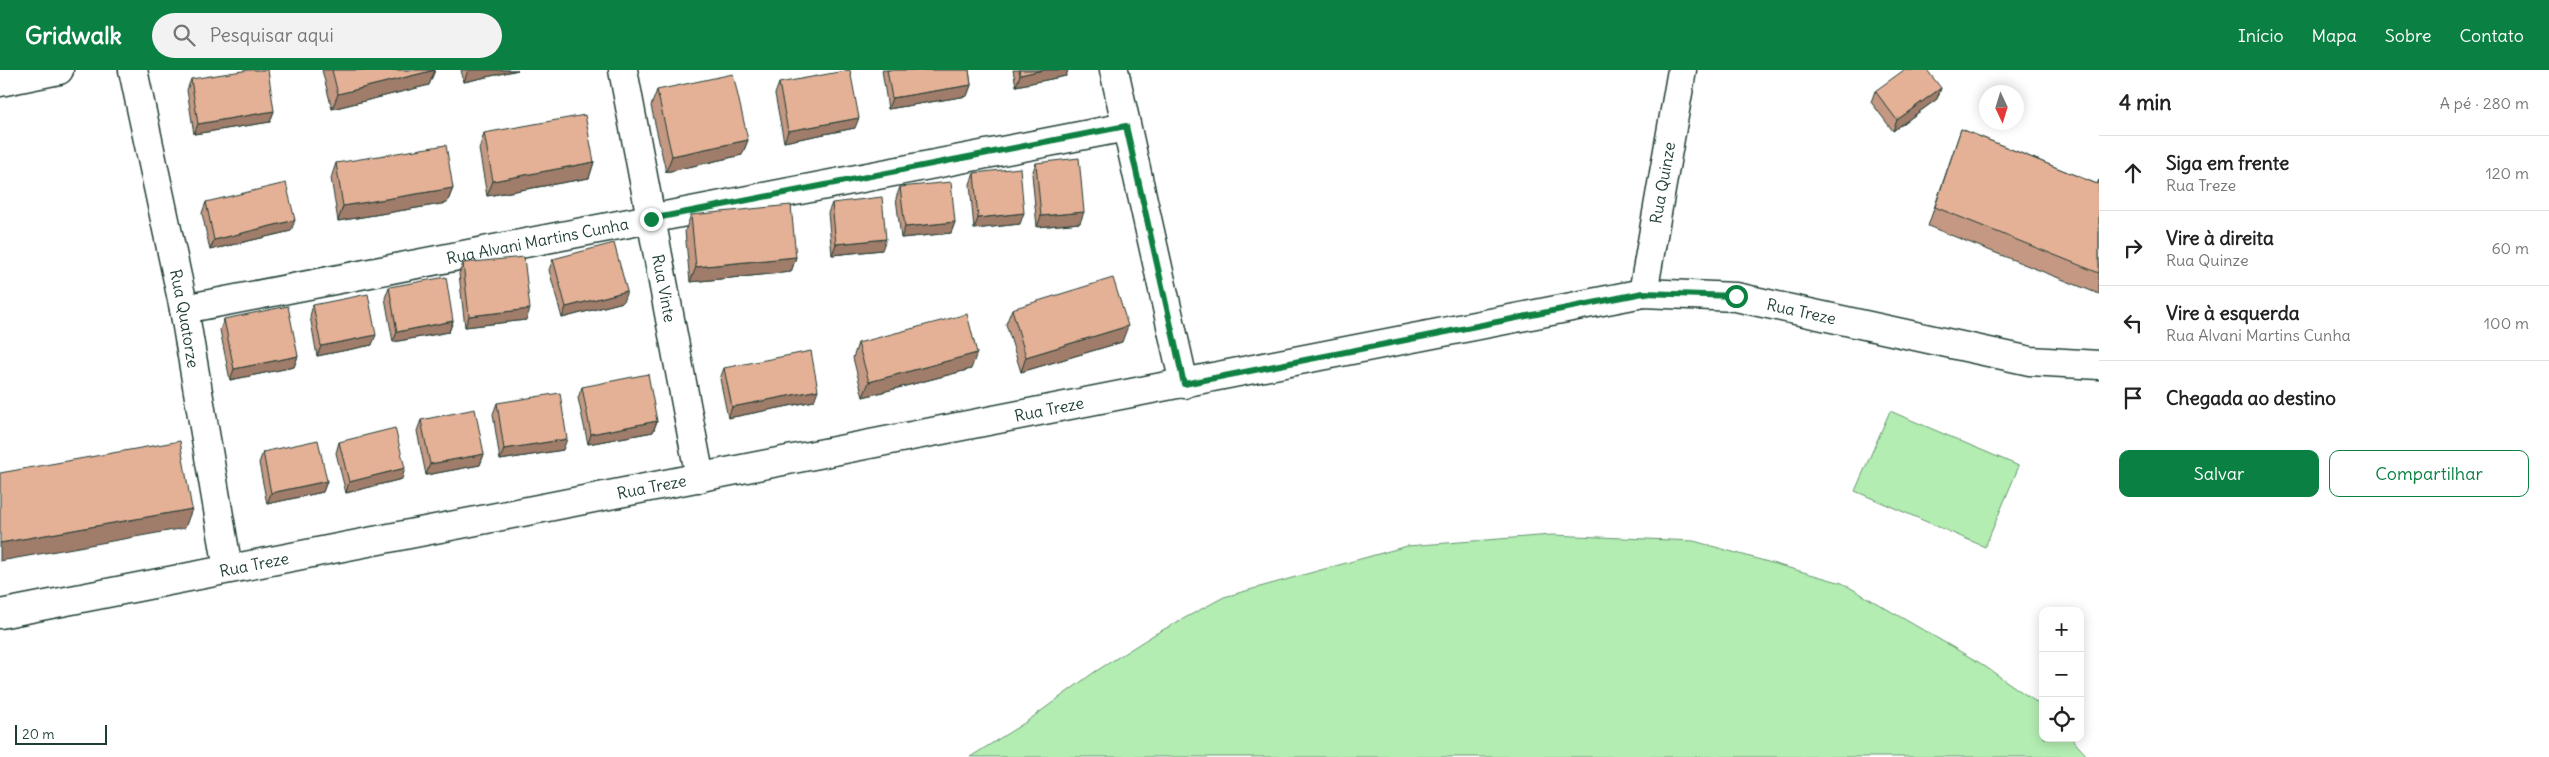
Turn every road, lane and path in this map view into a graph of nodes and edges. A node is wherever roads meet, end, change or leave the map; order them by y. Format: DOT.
graph roads {
  1 [pos="58,70"];
  2 [pos="133,70"];
  3 [pos="623,70"];
  4 [pos="1114,70"];
  5 [pos="1682,70"];
  6 [pos="0,82"];
  7 [pos="1126,126"];
  8 [pos="651,219"];
  9 [pos="1643,293"];
  10 [pos="184,309"];
  11 [pos="2099,365"];
  12 [pos="1184,384"];
  13 [pos="700,478"];
  14 [pos="228,569"];
  15 [pos="0,614"];
  1 -- 6 [label="lane"];
  2 -- 10 [label="lane, Rua Quatorze"];
  3 -- 8 [label="lane, Rua Vinte"];
  4 -- 7 [label="lane"];
  5 -- 9 [label="lane, Rua Quinze"];
  7 -- 8 [label="lane, Rua Alvani Martins Cunha"];
  7 -- 12 [label="lane"];
  8 -- 10 [label="lane, Rua Alvani Martins Cunha"];
  8 -- 13 [label="lane, Rua Vinte"];
  9 -- 11 [label="lane, Rua Treze"];
  9 -- 12 [label="lane, Rua Treze"];
  10 -- 14 [label="lane, Rua Quatorze"];
  12 -- 13 [label="lane, Rua Treze"];
  13 -- 14 [label="lane, Rua Treze"];
  14 -- 15 [label="lane, Rua Treze"];
}
